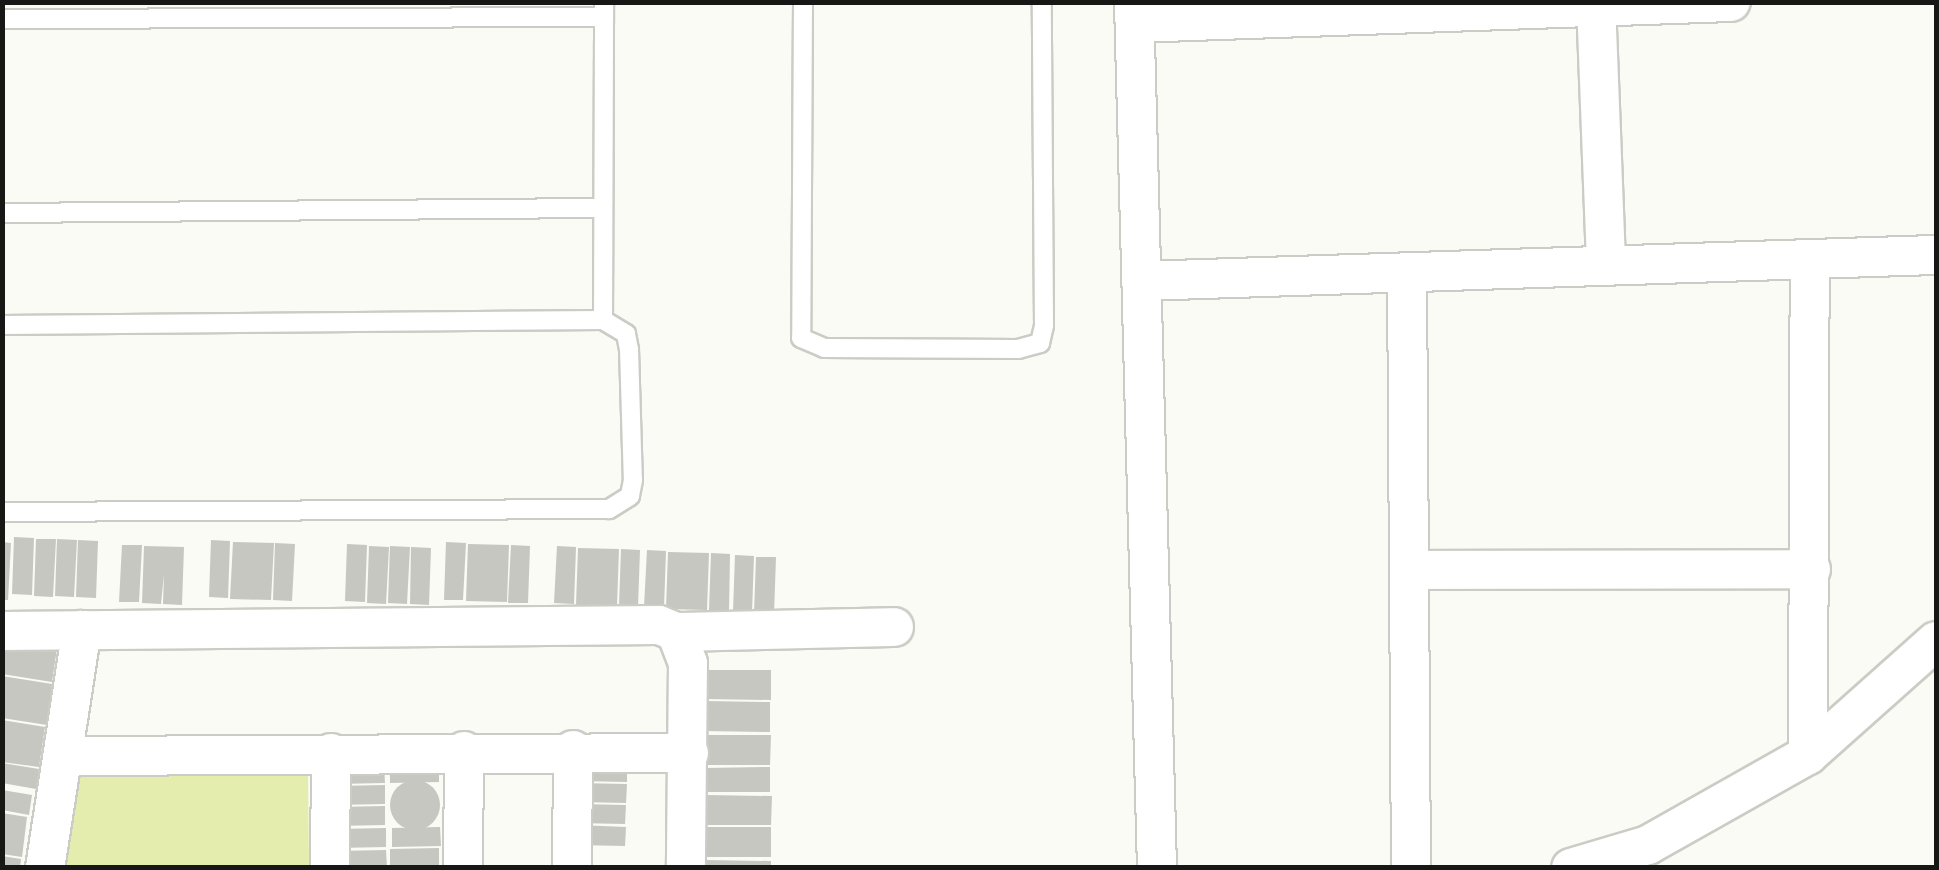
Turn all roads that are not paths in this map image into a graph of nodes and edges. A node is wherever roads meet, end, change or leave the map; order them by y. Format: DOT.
graph roads {
  1 [pos="804,2"];
  2 [pos="1042,2"];
  3 [pos="1731,2"];
  4 [pos="1596,5"];
  5 [pos="604,10"];
  6 [pos="1135,13"];
  7 [pos="2,18"];
  8 [pos="603,208"];
  9 [pos="2,213"];
  10 [pos="1936,255"];
  11 [pos="1810,259"];
  12 [pos="1606,266"];
  13 [pos="1407,272"];
  14 [pos="1142,280"];
  15 [pos="603,320"];
  16 [pos="2,325"];
  17 [pos="2,512"];
  18 [pos="1811,569"];
  19 [pos="1409,570"];
  20 [pos="894,627"];
  21 [pos="82,630"];
  22 [pos="2,631"];
  23 [pos="676,632"];
  24 [pos="1936,641"];
  25 [pos="572,750"];
  26 [pos="464,751"];
  27 [pos="331,752"];
  28 [pos="689,752"];
  29 [pos="1808,755"];
  30 [pos="62,756"];
  31 [pos="45,868"];
  32 [pos="330,868"];
  33 [pos="464,868"];
  34 [pos="572,868"];
  35 [pos="686,868"];
  36 [pos="1156,868"];
  37 [pos="1411,868"];
  38 [pos="1571,868"];
  1 -- 2 [label="lane"];
  3 -- 4 [label="street"];
  4 -- 6 [label="street"];
  4 -- 12 [label="street"];
  5 -- 7 [label="lane"];
  5 -- 8 [label="lane"];
  6 -- 14 [label="street"];
  8 -- 9 [label="lane"];
  8 -- 15 [label="lane"];
  10 -- 11 [label="street"];
  11 -- 12 [label="street"];
  11 -- 18 [label="street"];
  12 -- 13 [label="street"];
  13 -- 14 [label="street"];
  13 -- 19 [label="street"];
  14 -- 36 [label="street"];
  15 -- 16 [label="lane"];
  15 -- 17 [label="lane"];
  18 -- 19 [label="street"];
  18 -- 29 [label="street"];
  19 -- 37 [label="street"];
  20 -- 23 [label="street"];
  21 -- 22 [label="street"];
  21 -- 23 [label="street"];
  21 -- 30 [label="street"];
  23 -- 28 [label="street"];
  24 -- 29 [label="street"];
  25 -- 26 [label="street"];
  25 -- 28 [label="street"];
  25 -- 34 [label="street"];
  26 -- 27 [label="street"];
  26 -- 33 [label="street"];
  27 -- 30 [label="street"];
  27 -- 32 [label="street"];
  28 -- 35 [label="street"];
  29 -- 38 [label="street"];
  30 -- 31 [label="street"];
}
